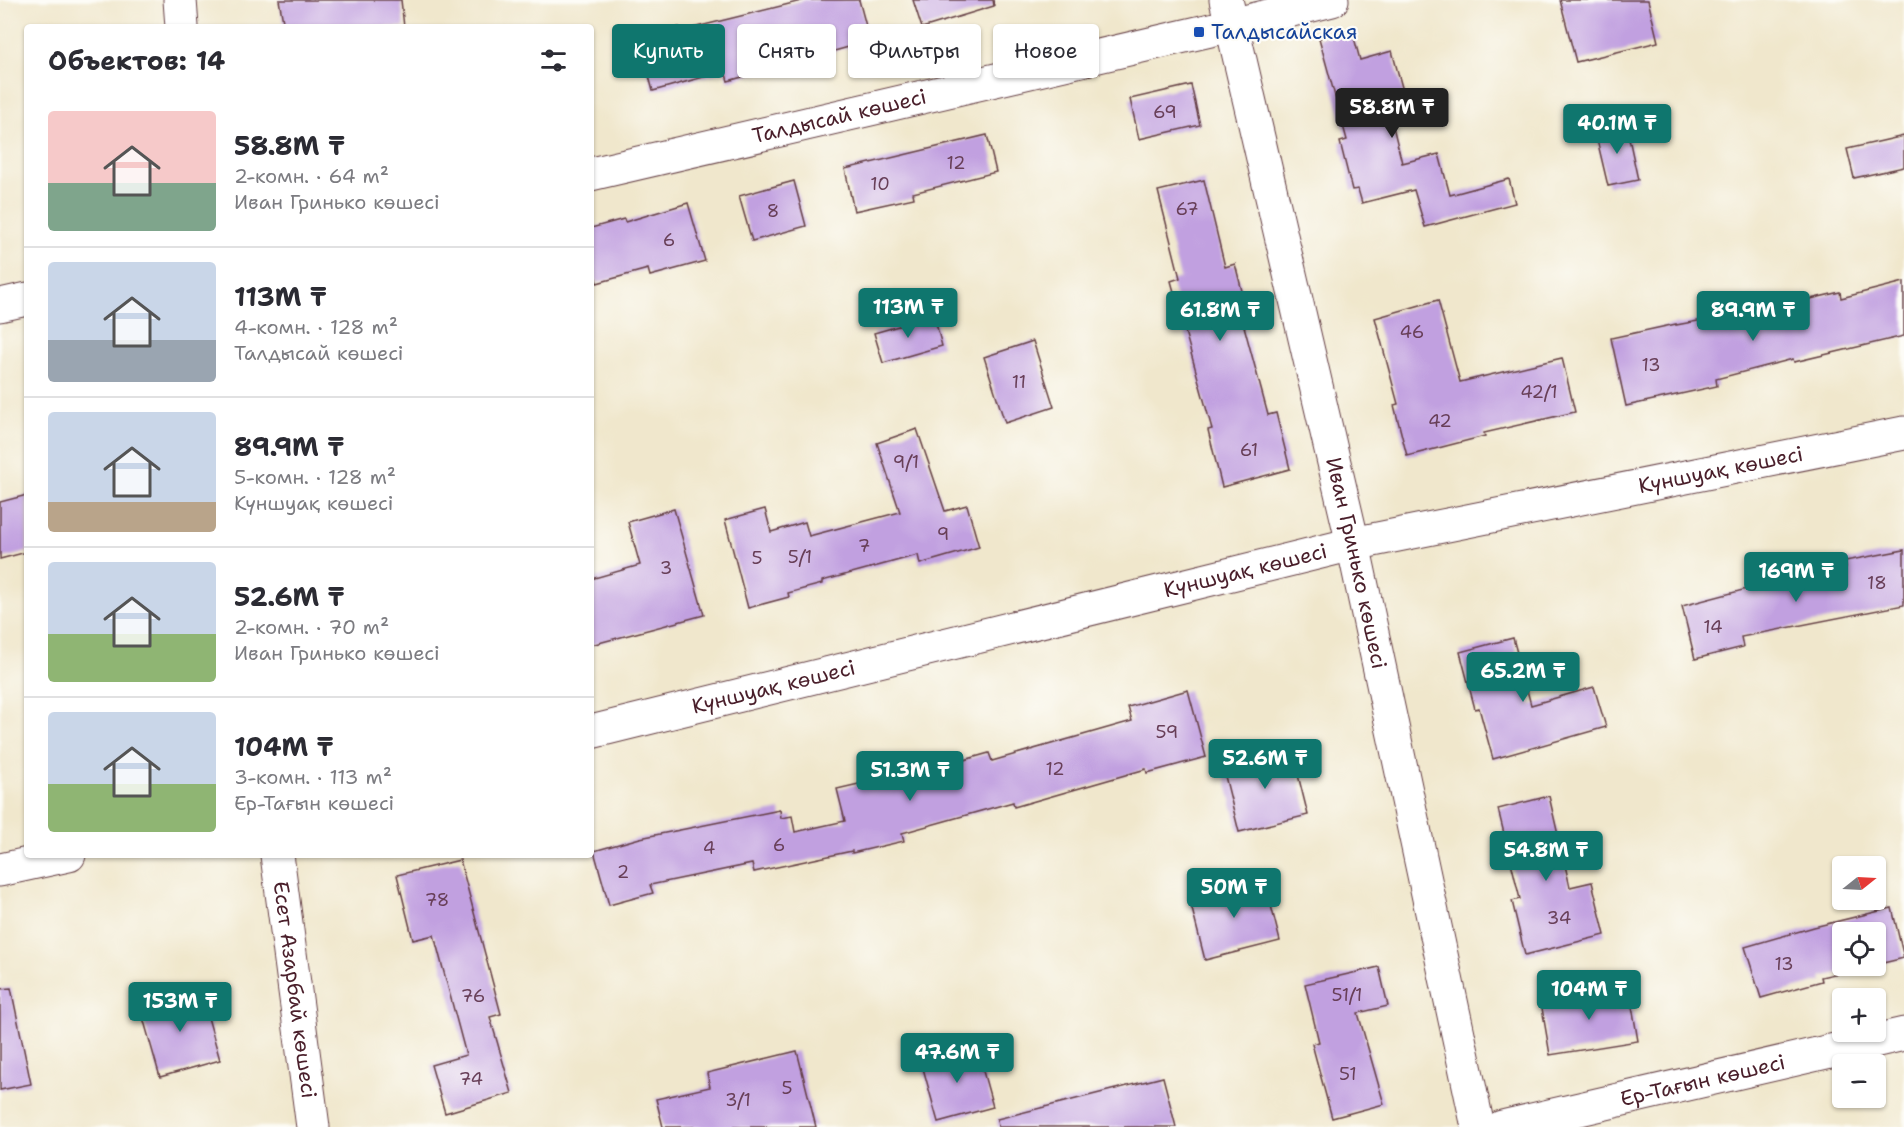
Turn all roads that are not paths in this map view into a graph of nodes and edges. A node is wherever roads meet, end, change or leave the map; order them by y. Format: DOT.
graph roads {
  1 [pos="180,0"];
  2 [pos="1332,0"];
  3 [pos="1229,13"];
  4 [pos="182,24"];
  5 [pos="594,173"];
  6 [pos="24,300"];
  7 [pos="0,305"];
  8 [pos="1904,433"];
  9 [pos="1353,544"];
  10 [pos="594,731"];
  11 [pos="55,858"];
  12 [pos="277,858"];
  13 [pos="0,870"];
  14 [pos="1904,1034"];
  15 [pos="313,1127"];
  16 [pos="1478,1127"];
  17 [pos="1502,1127"];
  1 -- 4 [label="street"];
  2 -- 3 [label="street, Талдысай көшесі"];
  3 -- 5 [label="street, Талдысай көшесі"];
  3 -- 9 [label="street, Иван Гринько көшесі"];
  6 -- 7 [label="street"];
  8 -- 9 [label="street, Күншуақ көшесі"];
  9 -- 10 [label="street, Күншуақ көшесі"];
  9 -- 16 [label="street, Иван Гринько көшесі"];
  11 -- 13 [label="street"];
  12 -- 15 [label="street, Есет Азарбай көшесі"];
  14 -- 17 [label="street, Ер-Тағын көшесі"];
}
